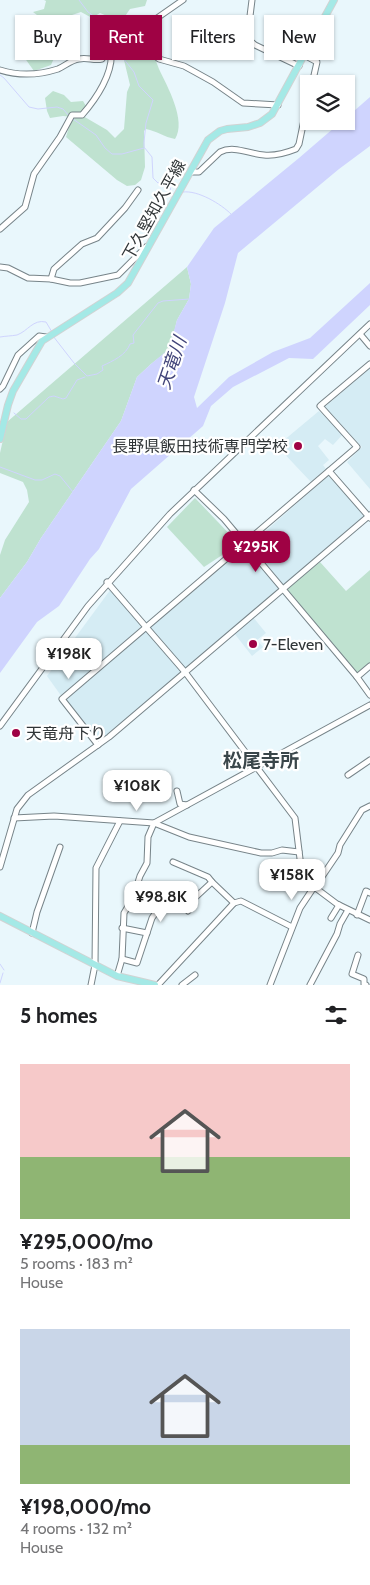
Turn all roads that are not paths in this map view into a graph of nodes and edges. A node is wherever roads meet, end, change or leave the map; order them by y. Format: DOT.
graph roads {
  1 [pos="183,0"];
  2 [pos="252,0"];
  3 [pos="334,0"];
  4 [pos="161,15"];
  5 [pos="326,15"];
  6 [pos="90,58"];
  7 [pos="111,60"];
  8 [pos="162,60"];
  9 [pos="301,60"];
  10 [pos="313,60"];
  11 [pos="298,66"];
  12 [pos="0,70"];
  13 [pos="314,75"];
  14 [pos="278,105"];
  15 [pos="302,130"];
  16 [pos="191,172"];
  17 [pos="138,190"];
  18 [pos="0,229"];
  19 [pos="153,240"];
  20 [pos="0,267"];
  21 [pos="51,279"];
  22 [pos="370,324"];
  23 [pos="360,334"];
  24 [pos="50,335"];
  25 [pos="370,346"];
  26 [pos="370,364"];
  27 [pos="0,389"];
  28 [pos="0,438"];
  29 [pos="330,470"];
  30 [pos="194,490"];
  31 [pos="369,516"];
  32 [pos="244,544"];
  33 [pos="108,582"];
  34 [pos="283,590"];
  35 [pos="146,626"];
  36 [pos="370,666"];
  37 [pos="184,672"];
  38 [pos="357,677"];
  39 [pos="370,695"];
  40 [pos="370,705"];
  41 [pos="0,726"];
  42 [pos="98,745"];
  43 [pos="370,760"];
  44 [pos="256,767"];
  45 [pos="348,775"];
  46 [pos="177,791"];
  47 [pos="188,805"];
  48 [pos="370,806"];
  49 [pos="14,818"];
  50 [pos="120,821"];
  51 [pos="154,823"];
  52 [pos="60,847"];
  53 [pos="300,852"];
  54 [pos="173,862"];
  55 [pos="0,867"];
  56 [pos="212,882"];
  57 [pos="314,887"];
  58 [pos="370,892"];
  59 [pos="234,903"];
  60 [pos="162,905"];
  61 [pos="339,905"];
  62 [pos="348,910"];
  63 [pos="188,911"];
  64 [pos="357,915"];
  65 [pos="0,916"];
  66 [pos="331,918"];
  67 [pos="370,920"];
  68 [pos="292,927"];
  69 [pos="122,928"];
  70 [pos="32,933"];
  71 [pos="147,934"];
  72 [pos="358,955"];
  73 [pos="122,959"];
  74 [pos="95,965"];
  75 [pos="195,975"];
  76 [pos="117,976"];
  77 [pos="91,985"];
  78 [pos="156,985"];
  79 [pos="182,985"];
  80 [pos="270,985"];
  81 [pos="310,985"];
  82 [pos="366,985"];
  1 -- 4 [label="street"];
  2 -- 11 [label="street"];
  3 -- 5 [label="main road, 下久堅知久平線"];
  6 -- 12 [label="street"];
  7 -- 18 [label="street"];
  8 -- 14 [label="street"];
  9 -- 11 [label="main road, 下久堅知久平線"];
  10 -- 13 [label="street"];
  11 -- 14 [label="main road, 下久堅知久平線"];
  14 -- 16 [label="main road, 下久堅知久平線"];
  15 -- 16 [label="street"];
  16 -- 19 [label="main road, 下久堅知久平線"];
  17 -- 21 [label="street"];
  19 -- 21 [label="street"];
  19 -- 24 [label="main road, 下久堅知久平線"];
  20 -- 21 [label="street"];
  22 -- 23 [label="street"];
  23 -- 25 [label="street"];
  23 -- 30 [label="street"];
  24 -- 27 [label="street"];
  24 -- 28 [label="main road, 下久堅知久平線"];
  26 -- 29 [label="street"];
  29 -- 31 [label="street"];
  29 -- 32 [label="street"];
  30 -- 32 [label="street"];
  30 -- 33 [label="street"];
  31 -- 34 [label="street"];
  32 -- 34 [label="street"];
  32 -- 35 [label="street"];
  33 -- 35 [label="street"];
  33 -- 41 [label="street"];
  34 -- 37 [label="street"];
  34 -- 38 [label="street"];
  35 -- 37 [label="street"];
  35 -- 42 [label="street"];
  36 -- 38 [label="street"];
  37 -- 42 [label="street"];
  37 -- 44 [label="street"];
  38 -- 39 [label="street"];
  40 -- 44 [label="street"];
  42 -- 49 [label="street"];
  43 -- 45 [label="street"];
  44 -- 47 [label="street"];
  44 -- 53 [label="street"];
  46 -- 47 [label="street"];
  47 -- 51 [label="street"];
  48 -- 57 [label="street"];
  49 -- 50 [label="street"];
  49 -- 55 [label="street"];
  50 -- 51 [label="street"];
  50 -- 74 [label="street"];
  51 -- 53 [label="street"];
  51 -- 69 [label="street"];
  52 -- 70 [label="street"];
  53 -- 57 [label="street"];
  54 -- 56 [label="street"];
  56 -- 59 [label="street"];
  56 -- 63 [label="street"];
  57 -- 61 [label="street"];
  57 -- 68 [label="street"];
  58 -- 64 [label="street"];
  59 -- 68 [label="street"];
  59 -- 78 [label="street"];
  60 -- 71 [label="street"];
  61 -- 62 [label="street"];
  61 -- 66 [label="street"];
  62 -- 64 [label="street"];
  62 -- 81 [label="street"];
  64 -- 67 [label="street"];
  65 -- 70 [label="main road"];
  68 -- 80 [label="street"];
  69 -- 71 [label="street"];
  69 -- 73 [label="street"];
  70 -- 74 [label="main road"];
  71 -- 73 [label="street"];
  72 -- 82 [label="street"];
  73 -- 76 [label="street"];
  74 -- 76 [label="main road"];
  74 -- 77 [label="street"];
  75 -- 79 [label="street"];
  76 -- 78 [label="main road"];
}
